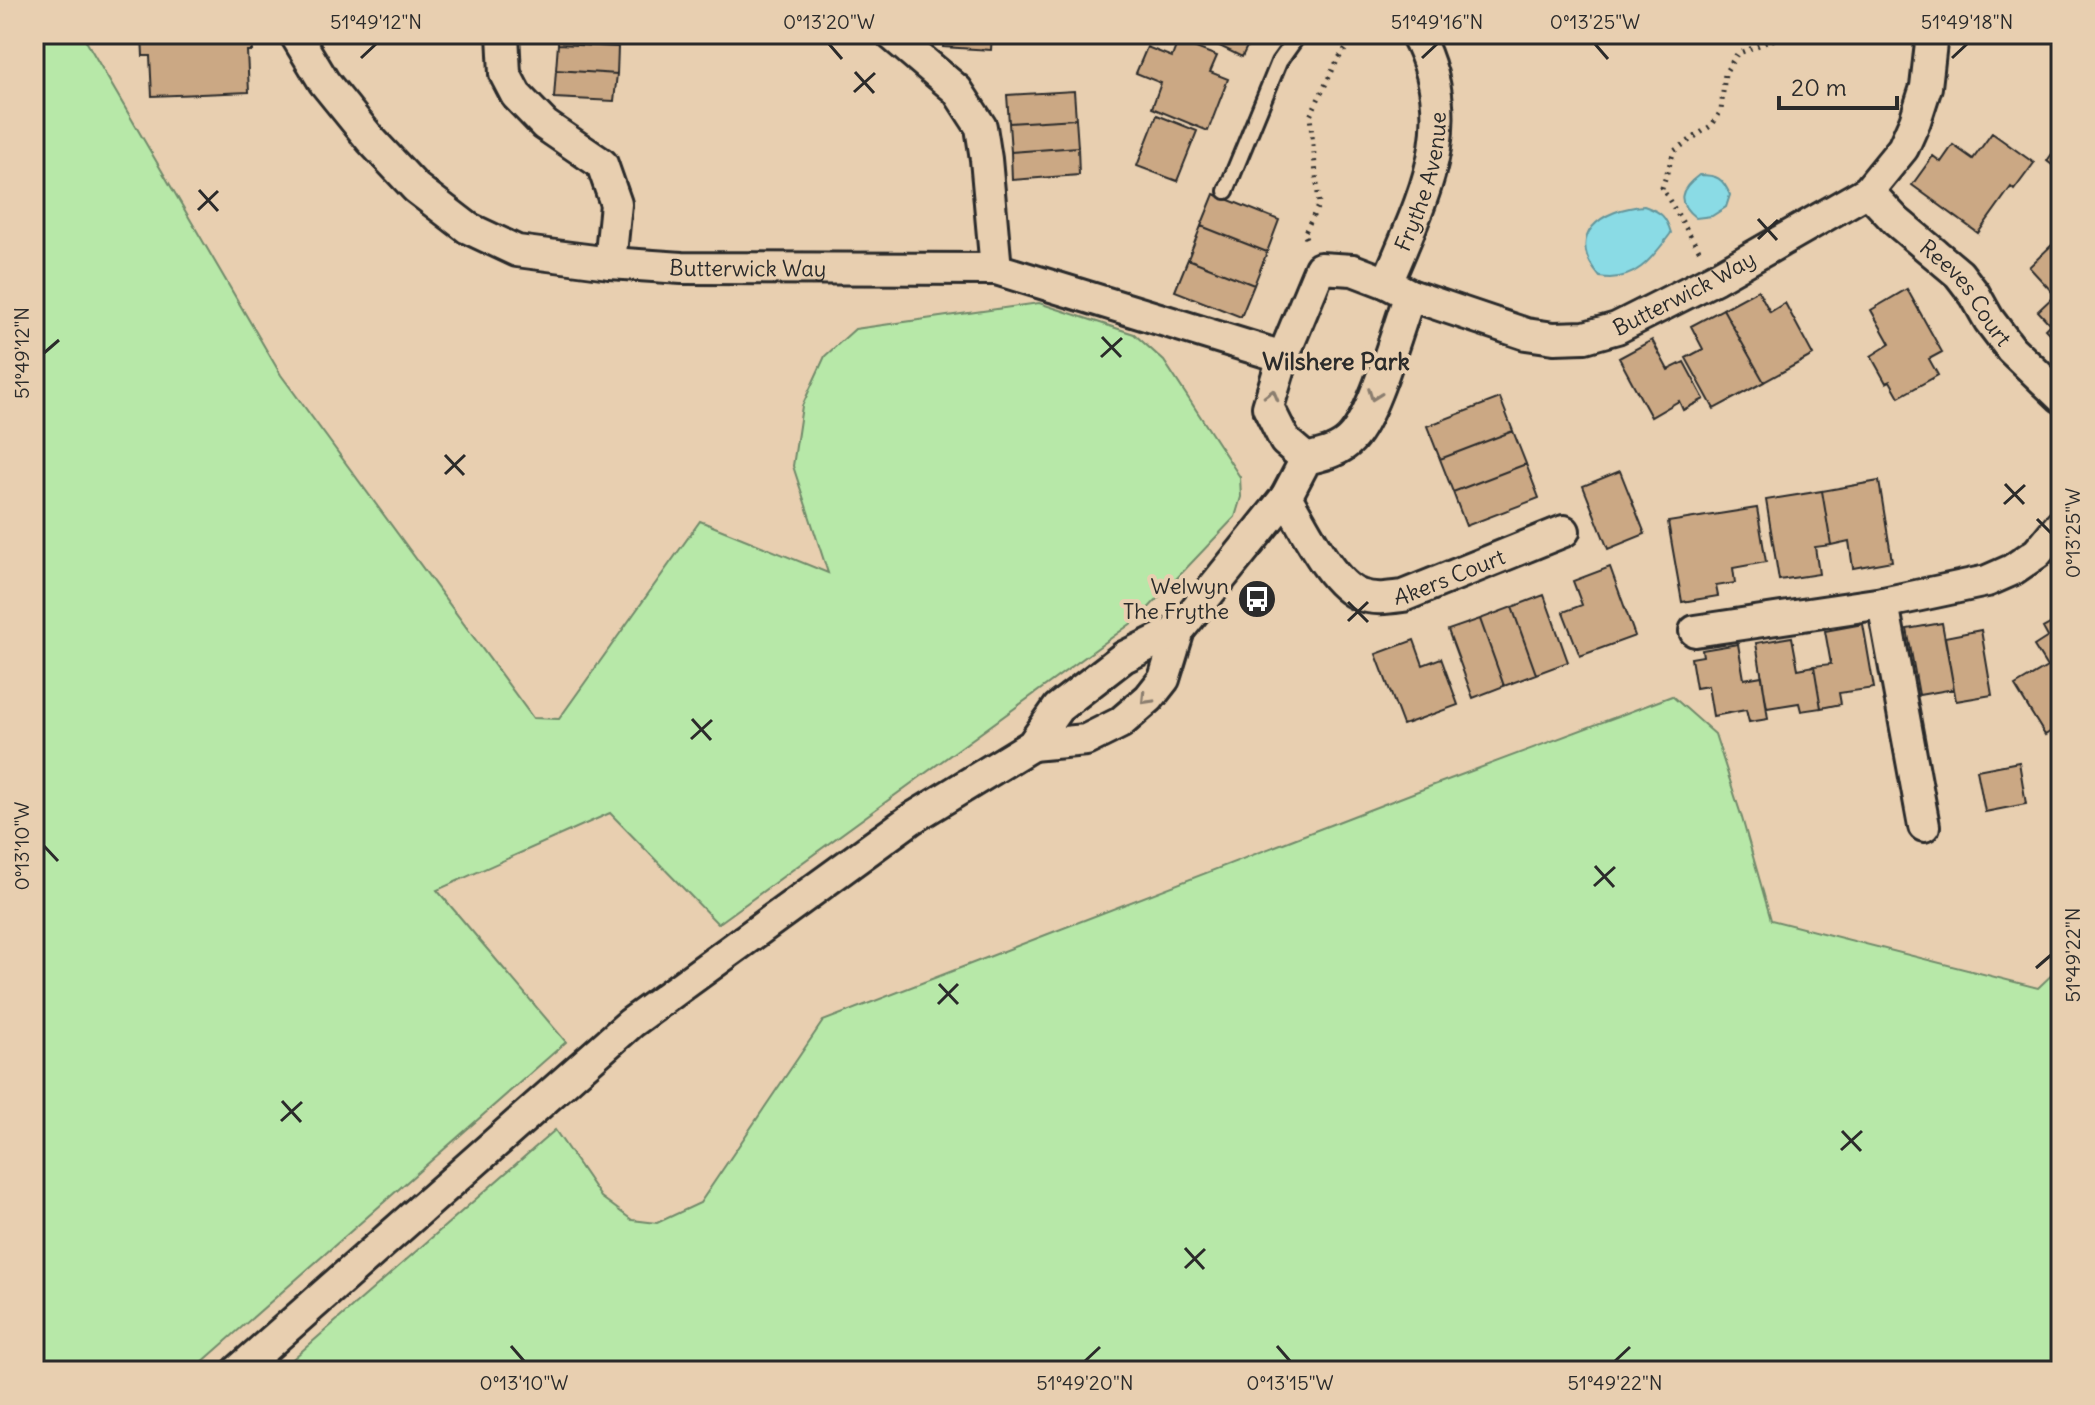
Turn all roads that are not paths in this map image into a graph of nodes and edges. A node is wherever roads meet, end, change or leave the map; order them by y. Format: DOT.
graph roads {
  1 [pos="295,34"];
  2 [pos="503,34"];
  3 [pos="891,34"];
  4 [pos="1299,34"];
  5 [pos="1416,34"];
  6 [pos="1932,34"];
  7 [pos="1226,191"];
  8 [pos="1868,191"];
  9 [pos="610,263"];
  10 [pos="996,269"];
  11 [pos="1398,289"];
  12 [pos="1283,357"];
  13 [pos="2061,397"];
  14 [pos="1306,459"];
  15 [pos="1286,497"];
  16 [pos="2061,524"];
  17 [pos="1564,531"];
  18 [pos="1883,603"];
  19 [pos="1179,630"];
  20 [pos="1695,631"];
  21 [pos="1032,745"];
  22 [pos="1924,826"];
  23 [pos="238,1371"];
  1 -- 9 [label="street, Butterwick Way"];
  2 -- 9 [label="street"];
  3 -- 10 [label="street"];
  4 -- 7 [label="lane"];
  5 -- 11 [label="street, Frythe Avenue"];
  6 -- 8 [label="street, Butterwick Way"];
  8 -- 11 [label="street, Butterwick Way"];
  8 -- 13 [label="street, Reeves Court"];
  9 -- 10 [label="street, Butterwick Way"];
  10 -- 12 [label="street, Butterwick Way"];
  11 -- 12 [label="street, Butterwick Way"];
  11 -- 14 [label="street, Frythe Avenue, one-way"];
  14 -- 12 [label="street, one-way"];
  14 -- 15 [label="street"];
  15 -- 17 [label="street, Akers Court"];
  15 -- 19 [label="street"];
  16 -- 18 [label="street"];
  18 -- 20 [label="street"];
  18 -- 22 [label="street"];
  19 -- 21 [label="street"];
  19 -- 21 [label="street, one-way"];
  21 -- 23 [label="street"];
}
